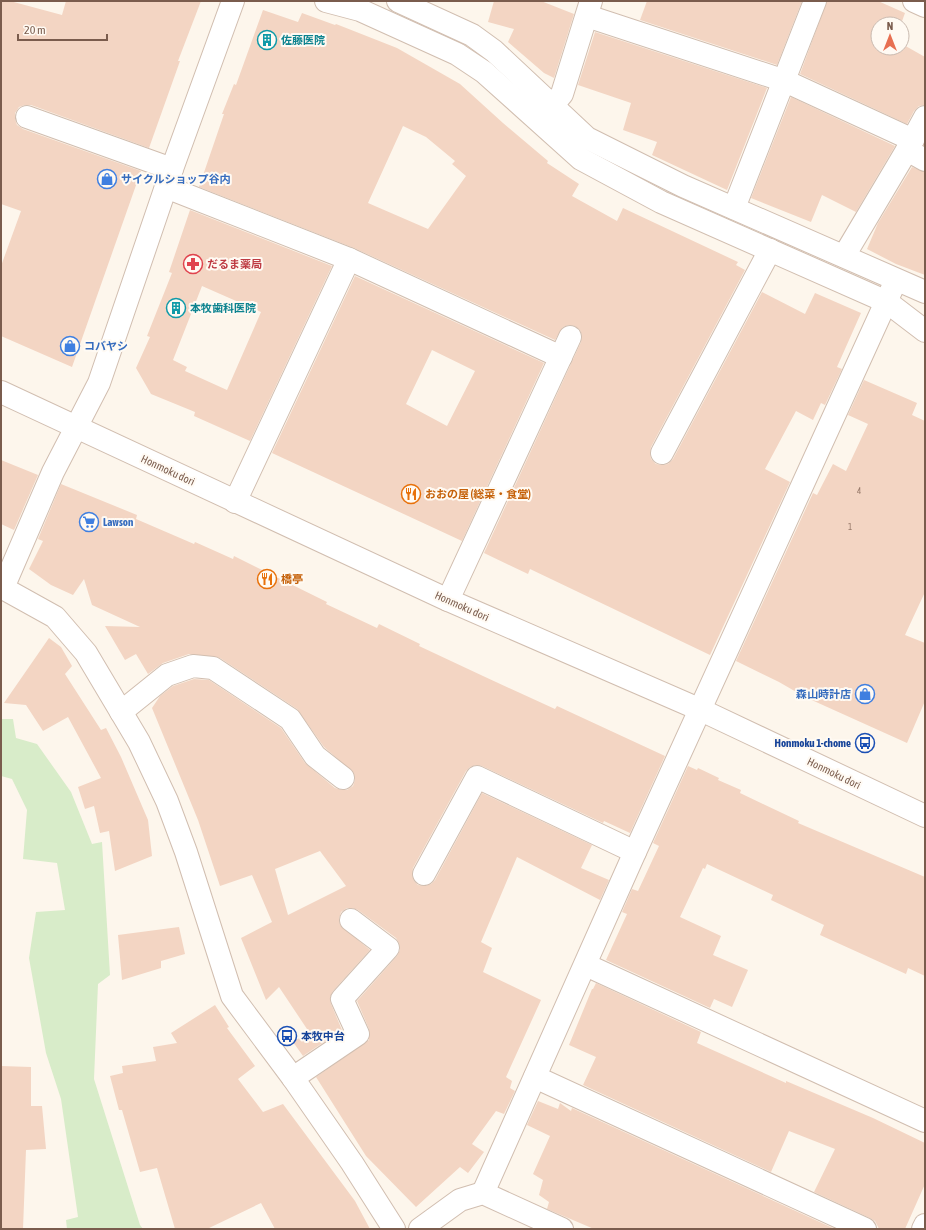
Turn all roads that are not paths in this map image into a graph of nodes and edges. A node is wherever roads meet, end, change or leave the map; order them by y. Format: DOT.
graph roads {
  1 [pos="233,1"];
  2 [pos="326,1"];
  3 [pos="398,1"];
  4 [pos="815,1"];
  5 [pos="914,1"];
  6 [pos="925,6"];
  7 [pos="589,8"];
  8 [pos="785,81"];
  9 [pos="552,106"];
  10 [pos="925,116"];
  11 [pos="27,117"];
  12 [pos="915,150"];
  13 [pos="169,178"];
  14 [pos="734,208"];
  15 [pos="770,250"];
  16 [pos="844,256"];
  17 [pos="349,258"];
  18 [pos="896,280"];
  19 [pos="925,292"];
  20 [pos="886,302"];
  21 [pos="925,331"];
  22 [pos="1,392"];
  23 [pos="75,426"];
  24 [pos="662,453"];
  25 [pos="236,502"];
  26 [pos="2,587"];
  27 [pos="448,600"];
  28 [pos="701,710"];
  29 [pos="121,712"];
  30 [pos="343,778"];
  31 [pos="925,816"];
  32 [pos="635,852"];
  33 [pos="424,874"];
  34 [pos="352,920"];
  35 [pos="586,965"];
  36 [pos="535,1077"];
  37 [pos="293,1078"];
  38 [pos="925,1120"];
  39 [pos="482,1193"];
  40 [pos="925,1225"];
  41 [pos="394,1229"];
  42 [pos="420,1229"];
  43 [pos="562,1229"];
  44 [pos="865,1229"];
  45 [pos="923,1229"];
  1 -- 13 [label="street"];
  2 -- 15 [label="street"];
  3 -- 9 [label="street"];
  4 -- 8 [label="street"];
  5 -- 6 [label="street"];
  7 -- 8 [label="street"];
  7 -- 9 [label="street"];
  8 -- 12 [label="street"];
  8 -- 14 [label="street"];
  9 -- 14 [label="street"];
  10 -- 12 [label="street"];
  11 -- 13 [label="street"];
  12 -- 16 [label="street"];
  13 -- 17 [label="street"];
  13 -- 23 [label="street"];
  14 -- 16 [label="street"];
  15 -- 20 [label="street"];
  15 -- 24 [label="street"];
  16 -- 18 [label="street"];
  17 -- 25 [label="street"];
  17 -- 27 [label="street"];
  18 -- 19 [label="street"];
  18 -- 20 [label="street"];
  20 -- 21 [label="street"];
  20 -- 28 [label="street"];
  22 -- 23 [label="street, Honmoku dori"];
  23 -- 25 [label="street, Honmoku dori"];
  23 -- 26 [label="street"];
  25 -- 27 [label="street, Honmoku dori"];
  26 -- 29 [label="street"];
  27 -- 28 [label="street, Honmoku dori"];
  28 -- 31 [label="street, Honmoku dori"];
  28 -- 32 [label="street"];
  29 -- 30 [label="street"];
  29 -- 37 [label="street"];
  32 -- 33 [label="street"];
  32 -- 35 [label="street"];
  34 -- 37 [label="street"];
  35 -- 36 [label="street"];
  35 -- 38 [label="street"];
  36 -- 39 [label="street"];
  36 -- 44 [label="street"];
  37 -- 41 [label="street"];
  39 -- 42 [label="street"];
  39 -- 43 [label="street"];
  40 -- 45 [label="street"];
}
